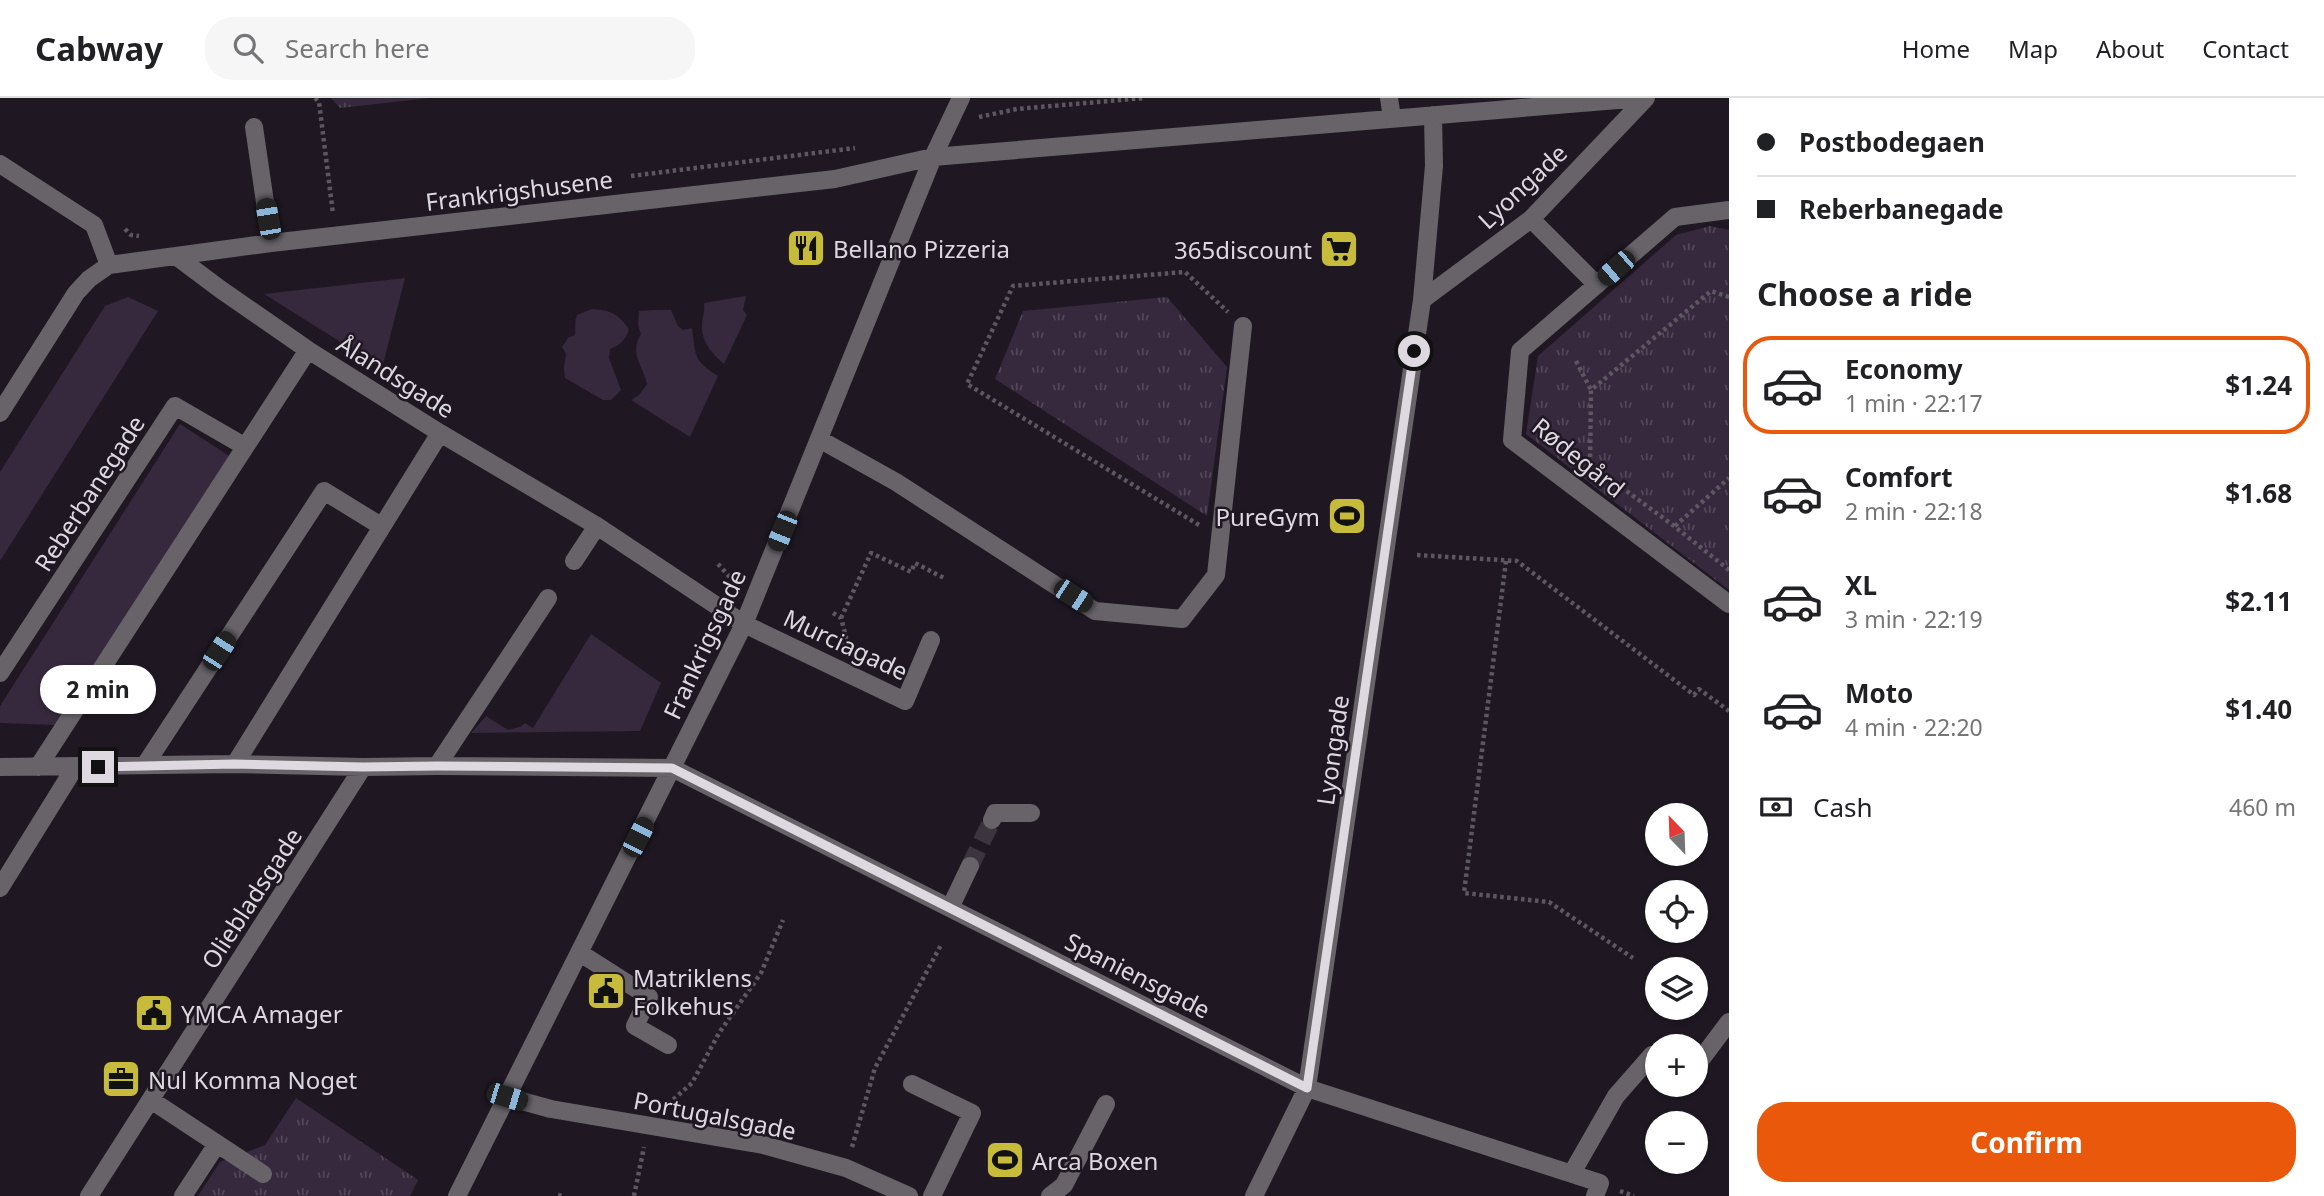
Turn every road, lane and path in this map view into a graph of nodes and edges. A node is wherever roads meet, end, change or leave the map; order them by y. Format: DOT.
graph roads {
  1 [pos="315,98"];
  2 [pos="961,98"];
  3 [pos="1144,98"];
  4 [pos="1389,98"];
  5 [pos="1644,98"];
  6 [pos="1433,115"];
  7 [pos="1392,118"];
  8 [pos="948,124"];
  9 [pos="254,127"];
  10 [pos="860,147"];
  11 [pos="933,158"];
  12 [pos="0,164"];
  13 [pos="624,177"];
  14 [pos="1729,210"];
  15 [pos="333,213"];
  16 [pos="320,214"];
  17 [pos="1531,219"];
  18 [pos="125,229"];
  19 [pos="149,234"];
  20 [pos="336,236"];
  21 [pos="271,243"];
  22 [pos="176,256"];
  23 [pos="109,265"];
  24 [pos="1597,285"];
  25 [pos="1729,297"];
  26 [pos="1422,300"];
  27 [pos="1243,326"];
  28 [pos="307,350"];
  29 [pos="1576,361"];
  30 [pos="1591,390"];
  31 [pos="0,413"];
  32 [pos="440,433"];
  33 [pos="819,439"];
  34 [pos="244,446"];
  35 [pos="1729,478"];
  36 [pos="381,526"];
  37 [pos="597,526"];
  38 [pos="1674,526"];
  39 [pos="1220,538"];
  40 [pos="1653,545"];
  41 [pos="1417,555"];
  42 [pos="574,561"];
  43 [pos="1506,561"];
  44 [pos="1729,570"];
  45 [pos="944,578"];
  46 [pos="548,598"];
  47 [pos="1729,604"];
  48 [pos="833,613"];
  49 [pos="841,618"];
  50 [pos="744,624"];
  51 [pos="931,640"];
  52 [pos="838,668"];
  53 [pos="0,673"];
  54 [pos="1729,711"];
  55 [pos="234,764"];
  56 [pos="145,765"];
  57 [pos="437,766"];
  58 [pos="0,767"];
  59 [pos="38,767"];
  60 [pos="75,767"];
  61 [pos="363,767"];
  62 [pos="672,768"];
  63 [pos="1031,813"];
  64 [pos="992,820"];
  65 [pos="970,866"];
  66 [pos="0,888"];
  67 [pos="950,908"];
  68 [pos="783,920"];
  69 [pos="941,945"];
  70 [pos="580,953"];
  71 [pos="1633,958"];
  72 [pos="1729,1022"];
  73 [pos="668,1045"];
  74 [pos="1708,1050"];
  75 [pos="1645,1063"];
  76 [pos="912,1084"];
  77 [pos="1307,1088"];
  78 [pos="507,1097"];
  79 [pos="151,1100"];
  80 [pos="1106,1104"];
  81 [pos="650,1127"];
  82 [pos="217,1144"];
  83 [pos="846,1168"];
  84 [pos="1572,1173"];
  85 [pos="263,1174"];
  86 [pos="1597,1189"];
  87 [pos="89,1196"];
  88 [pos="183,1196"];
  89 [pos="457,1196"];
  90 [pos="635,1196"];
  91 [pos="909,1196"];
  92 [pos="932,1196"];
  93 [pos="1050,1196"];
  94 [pos="1254,1196"];
  1 -- 15 [label="path"];
  2 -- 8 [label="street, Frankrigsgade"];
  3 -- 8 [label="path"];
  4 -- 7 [label="street"];
  5 -- 6 [label="street, Frankrigshusene"];
  5 -- 17 [label="street, Lyongade"];
  6 -- 7 [label="street, Frankrigshusene"];
  6 -- 26 [label="street, Lyongade"];
  7 -- 11 [label="street, Frankrigshusene"];
  8 -- 11 [label="street, Frankrigsgade"];
  9 -- 21 [label="street"];
  10 -- 13 [label="path"];
  11 -- 20 [label="street, Frankrigshusene"];
  11 -- 33 [label="street, Frankrigsgade"];
  12 -- 23 [label="street"];
  14 -- 24 [label="street, Rødegård"];
  15 -- 16 [label="path"];
  15 -- 20 [label="path"];
  17 -- 24 [label="street"];
  17 -- 26 [label="street, Lyongade"];
  18 -- 19 [label="path"];
  20 -- 21 [label="street, Frankrigshusene"];
  21 -- 22 [label="street, Frankrigshusene"];
  22 -- 23 [label="street, Frankrigshusene"];
  22 -- 28 [label="street, Ålandsgade"];
  23 -- 31 [label="street"];
  24 -- 40 [label="street, Rødegård"];
  25 -- 30 [label="path"];
  26 -- 77 [label="street, Lyongade"];
  27 -- 39 [label="street"];
  27 -- 39 [label="path"];
  28 -- 32 [label="street, Ålandsgade"];
  28 -- 34 [label="street"];
  29 -- 30 [label="path"];
  30 -- 38 [label="path"];
  32 -- 36 [label="street"];
  32 -- 37 [label="street, Ålandsgade"];
  33 -- 39 [label="street"];
  33 -- 50 [label="street, Frankrigsgade"];
  34 -- 53 [label="street, Reberbanegade"];
  34 -- 59 [label="street"];
  35 -- 38 [label="path"];
  36 -- 55 [label="street"];
  36 -- 56 [label="street"];
  37 -- 42 [label="street"];
  37 -- 50 [label="street, Ålandsgade"];
  38 -- 40 [label="path"];
  38 -- 44 [label="path"];
  40 -- 47 [label="street, Rødegård"];
  41 -- 43 [label="path"];
  43 -- 54 [label="path"];
  43 -- 71 [label="path"];
  45 -- 49 [label="path"];
  46 -- 57 [label="street"];
  48 -- 49 [label="path"];
  49 -- 52 [label="path"];
  50 -- 52 [label="street, Murciagade"];
  50 -- 62 [label="street, Frankrigsgade"];
  51 -- 52 [label="street, Murciagade"];
  55 -- 56 [label="street"];
  55 -- 61 [label="street"];
  56 -- 60 [label="street"];
  57 -- 61 [label="street"];
  57 -- 62 [label="street"];
  58 -- 59 [label="street"];
  59 -- 60 [label="street"];
  60 -- 66 [label="street"];
  61 -- 79 [label="street, Oliebladsgade"];
  62 -- 67 [label="street, Spaniensgade"];
  62 -- 70 [label="street, Frankrigsgade"];
  63 -- 64 [label="street"];
  65 -- 67 [label="street"];
  67 -- 77 [label="street, Spaniensgade"];
  68 -- 81 [label="path"];
  69 -- 83 [label="path"];
  70 -- 73 [label="street"];
  70 -- 78 [label="street, Frankrigsgade"];
  72 -- 74 [label="street"];
  75 -- 84 [label="street"];
  76 -- 92 [label="street"];
  77 -- 84 [label="street, Spaniensgade"];
  77 -- 94 [label="street, Lyongade"];
  78 -- 81 [label="street, Portugalsgade"];
  78 -- 89 [label="street, Frankrigsgade"];
  79 -- 82 [label="street"];
  79 -- 87 [label="street, Oliebladsgade"];
  80 -- 93 [label="street"];
  81 -- 83 [label="street, Portugalsgade"];
  81 -- 90 [label="path"];
  82 -- 85 [label="street"];
  82 -- 88 [label="street"];
  83 -- 91 [label="street, Portugalsgade"];
  84 -- 86 [label="street, Spaniensgade"];
}
